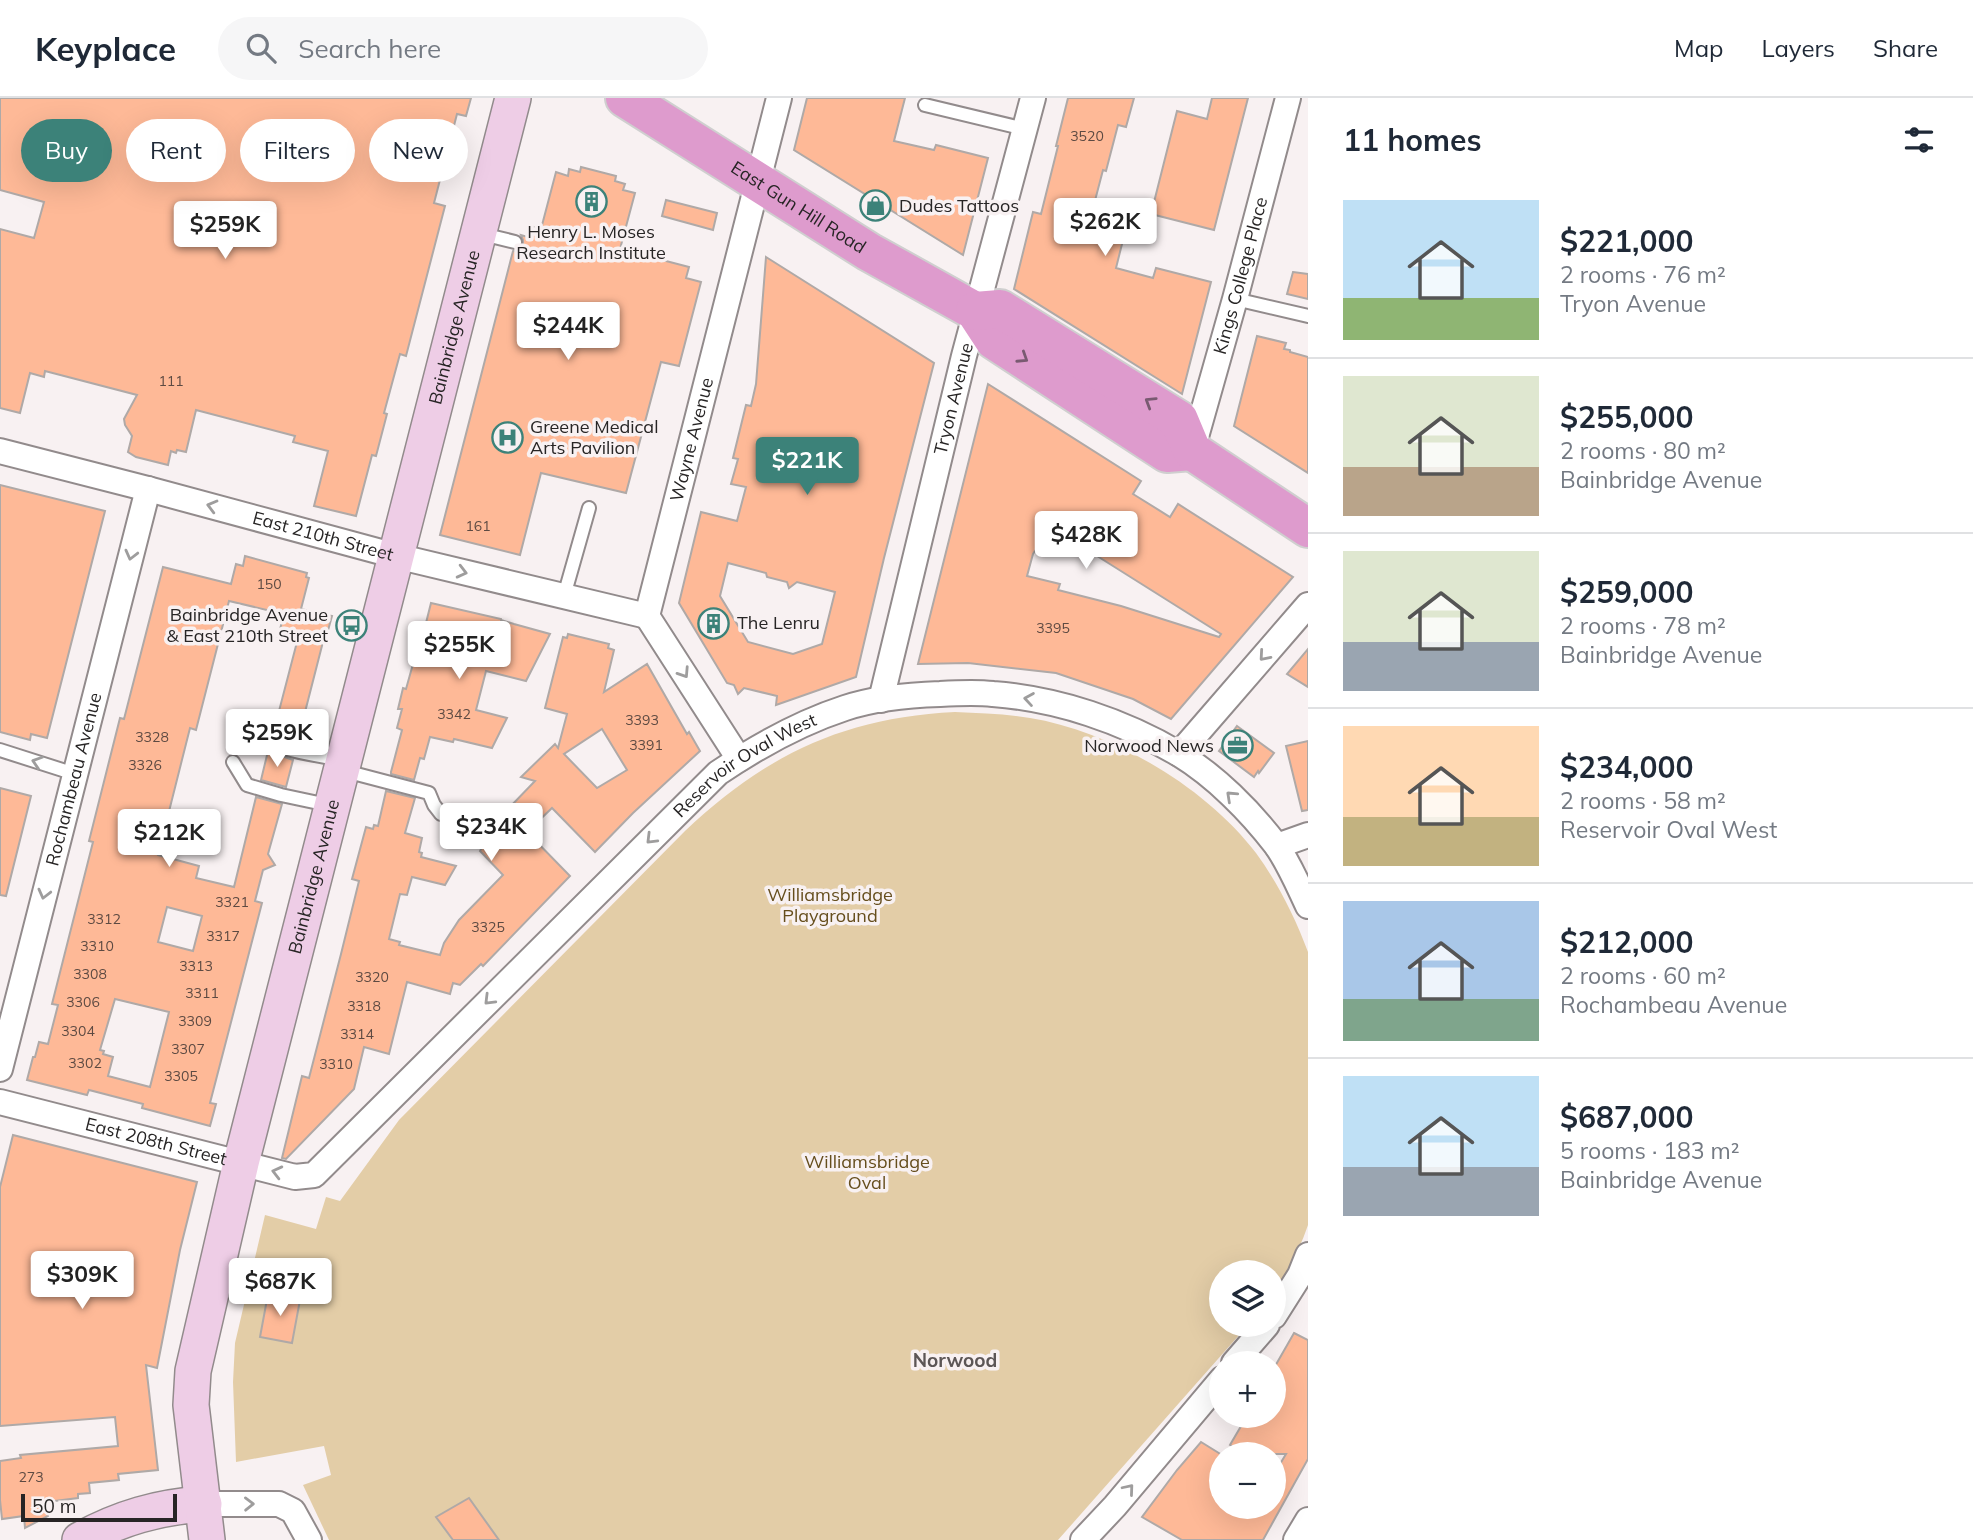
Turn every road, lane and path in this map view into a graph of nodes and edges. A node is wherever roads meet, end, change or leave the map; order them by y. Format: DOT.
graph roads {
  1 [pos="513,98"];
  2 [pos="625,98"];
  3 [pos="779,98"];
  4 [pos="1033,98"];
  5 [pos="1287,98"];
  6 [pos="925,105"];
  7 [pos="1025,129"];
  8 [pos="758,181"];
  9 [pos="478,233"];
  10 [pos="515,242"];
  11 [pos="1235,299"];
  12 [pos="975,311"];
  13 [pos="1308,316"];
  14 [pos="0,452"];
  15 [pos="1192,452"];
  16 [pos="148,489"];
  17 [pos="589,508"];
  18 [pos="1308,528"];
  19 [pos="396,556"];
  20 [pos="564,596"];
  21 [pos="1308,605"];
  22 [pos="647,616"];
  23 [pos="881,700"];
  24 [pos="248,729"];
  25 [pos="0,750"];
  26 [pos="1179,754"];
  27 [pos="739,759"];
  28 [pos="233,762"];
  29 [pos="343,765"];
  30 [pos="75,774"];
  31 [pos="332,806"];
  32 [pos="441,814"];
  33 [pos="1308,835"];
  34 [pos="1277,846"];
  35 [pos="1308,906"];
  36 [pos="0,1069"];
  37 [pos="0,1102"];
  38 [pos="241,1163"];
  39 [pos="314,1174"];
  40 [pos="1308,1255"];
  41 [pos="1286,1297"];
  42 [pos="1257,1337"];
  43 [pos="1244,1351"];
  44 [pos="1209,1394"];
  45 [pos="204,1504"];
  46 [pos="1308,1520"];
  47 [pos="80,1540"];
  48 [pos="207,1540"];
  49 [pos="309,1540"];
  50 [pos="1083,1540"];
  51 [pos="1296,1540"];
  1 -- 9 [label="main road, Bainbridge Avenue"];
  2 -- 8 [label="main road, East Gun Hill Road"];
  3 -- 8 [label="street, Wayne Avenue"];
  4 -- 7 [label="street, Tryon Avenue"];
  5 -- 11 [label="street, Kings College Place"];
  6 -- 7 [label="lane"];
  7 -- 12 [label="street, Tryon Avenue"];
  8 -- 12 [label="main road, East Gun Hill Road"];
  8 -- 22 [label="street, Wayne Avenue"];
  9 -- 10 [label="lane"];
  9 -- 19 [label="main road, Bainbridge Avenue"];
  11 -- 13 [label="lane"];
  11 -- 15 [label="street, Kings College Place"];
  12 -- 15 [label="main road, East Gun Hill Road"];
  12 -- 23 [label="street, Tryon Avenue"];
  14 -- 16 [label="street, East 210th Street"];
  15 -- 18 [label="main road"];
  19 -- 16 [label="street, East 210th Street, one-way"];
  16 -- 30 [label="street, Rochambeau Avenue, one-way"];
  17 -- 20 [label="lane"];
  19 -- 20 [label="street, East 210th Street, one-way"];
  19 -- 29 [label="main road, Bainbridge Avenue"];
  20 -- 22 [label="street, East 210th Street"];
  21 -- 26 [label="street, one-way"];
  22 -- 27 [label="street, one-way"];
  26 -- 23 [label="street, Reservoir Oval West, one-way"];
  23 -- 27 [label="street, Reservoir Oval West"];
  24 -- 29 [label="lane"];
  30 -- 25 [label="lane, one-way"];
  34 -- 26 [label="street, Reservoir Oval West, one-way"];
  27 -- 39 [label="street, Reservoir Oval West, one-way"];
  28 -- 31 [label="lane"];
  29 -- 31 [label="main road, Bainbridge Avenue"];
  29 -- 32 [label="lane"];
  30 -- 36 [label="street, Rochambeau Avenue, one-way"];
  31 -- 38 [label="main road, Bainbridge Avenue"];
  33 -- 34 [label="street"];
  34 -- 35 [label="street, Reservoir Oval West"];
  37 -- 38 [label="street, East 208th Street"];
  39 -- 38 [label="street, East 208th Street, one-way"];
  38 -- 45 [label="main road, Bainbridge Avenue"];
  40 -- 41 [label="street"];
  42 -- 43 [label="street"];
  50 -- 44 [label="street, one-way"];
  45 -- 47 [label="main road"];
  45 -- 48 [label="main road, Bainbridge Avenue"];
  45 -- 49 [label="street, one-way"];
  46 -- 51 [label="street"];
}
